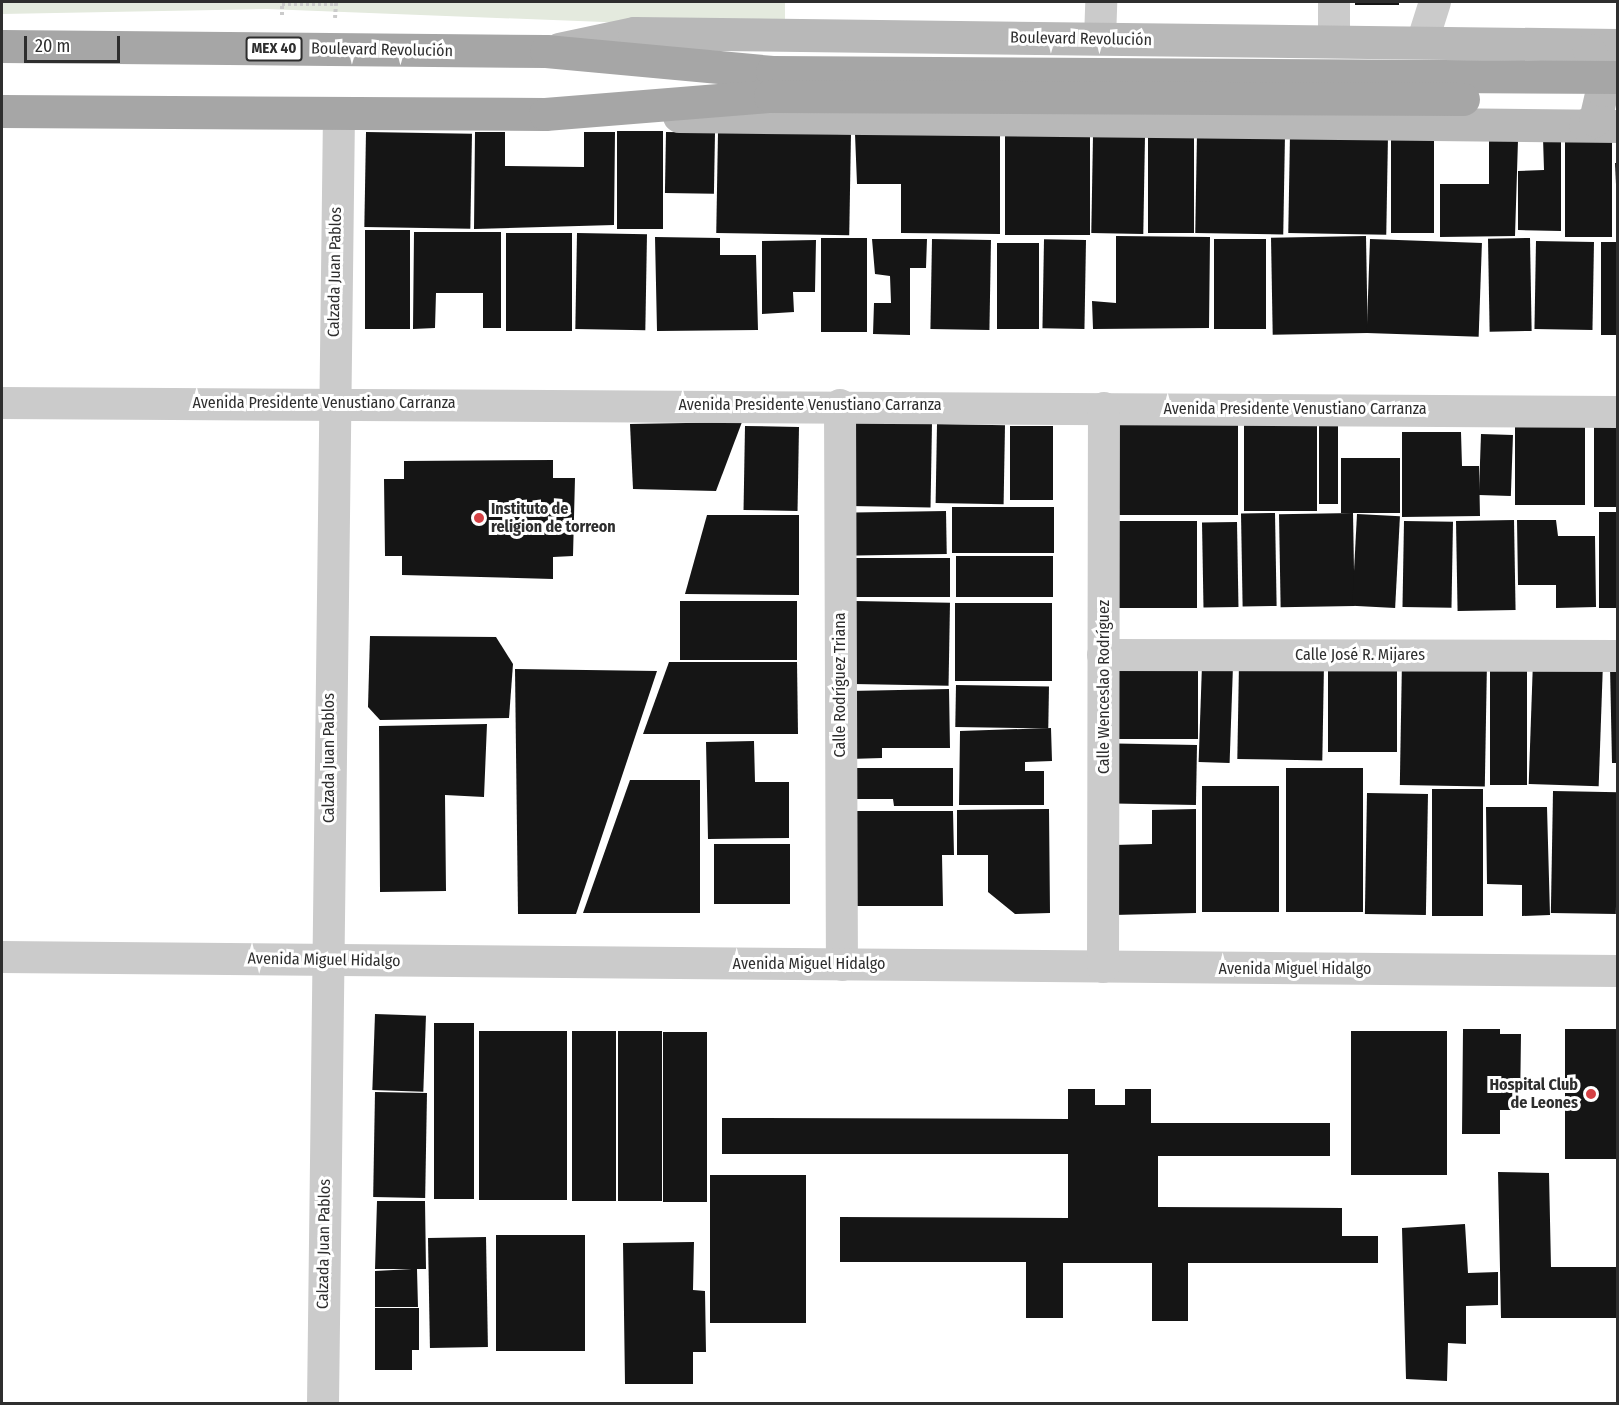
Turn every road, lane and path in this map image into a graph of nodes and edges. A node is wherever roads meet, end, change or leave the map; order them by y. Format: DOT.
graph roads {
  1 [pos="1101,2"];
  2 [pos="1335,2"];
  3 [pos="1435,2"];
  4 [pos="282,3"];
  5 [pos="336,3"];
  6 [pos="1100,39"];
  7 [pos="1334,42"];
  8 [pos="1422,43"];
  9 [pos="1586,44"];
  10 [pos="1617,45"];
  11 [pos="2,46"];
  12 [pos="546,51"];
  13 [pos="1617,77"];
  14 [pos="771,84"];
  15 [pos="1617,99"];
  16 [pos="2,111"];
  17 [pos="339,113"];
  18 [pos="545,114"];
  19 [pos="1585,125"];
  20 [pos="1617,126"];
  21 [pos="332,402"];
  22 [pos="2,403"];
  23 [pos="840,405"];
  24 [pos="1104,408"];
  25 [pos="1617,412"];
  26 [pos="1103,655"];
  27 [pos="1617,656"];
  28 [pos="2,957"];
  29 [pos="328,960"];
  30 [pos="842,965"];
  31 [pos="1103,967"];
  32 [pos="1617,971"];
  33 [pos="323,1404"];
  1 -- 6 [label="street"];
  2 -- 7 [label="street"];
  3 -- 8 [label="street"];
  4 -- 5 [label="path"];
  6 -- 7 [label="main road, Boulevard Revolución / MEX 40"];
  6 -- 12 [label="main road, Boulevard Revolución / MEX 40"];
  7 -- 8 [label="main road, Boulevard Revolución / MEX 40"];
  8 -- 9 [label="main road, Boulevard Revolución / MEX 40"];
  9 -- 10 [label="main road, Boulevard Revolución / MEX 40"];
  9 -- 19 [label="main road"];
  11 -- 12 [label="main road, Boulevard Revolución / MEX 40"];
  12 -- 14 [label="main road, Boulevard Revolución"];
  13 -- 14 [label="main road, Boulevard Revolución"];
  14 -- 15 [label="main road, Boulevard Revolución"];
  14 -- 18 [label="main road, Boulevard Revolución"];
  16 -- 17 [label="main road, Boulevard Revolución"];
  17 -- 18 [label="main road, Boulevard Revolución"];
  17 -- 21 [label="street, Calzada Juan Pablos"];
  18 -- 19 [label="main road"];
  19 -- 20 [label="main road"];
  21 -- 22 [label="street, Avenida Presidente Venustiano Carranza"];
  21 -- 23 [label="street, Avenida Presidente Venustiano Carranza"];
  21 -- 29 [label="street, Calzada Juan Pablos"];
  23 -- 24 [label="street, Avenida Presidente Venustiano Carranza"];
  23 -- 30 [label="street, Calle Rodríguez Triana"];
  24 -- 25 [label="street, Avenida Presidente Venustiano Carranza"];
  24 -- 26 [label="street, Calle Wenceslao Rodríguez"];
  26 -- 27 [label="street, Calle José R. Mijares"];
  26 -- 31 [label="street, Calle Wenceslao Rodríguez"];
  28 -- 29 [label="street, Avenida Miguel Hidalgo"];
  29 -- 30 [label="street, Avenida Miguel Hidalgo"];
  29 -- 33 [label="street, Calzada Juan Pablos"];
  30 -- 31 [label="street, Avenida Miguel Hidalgo"];
  31 -- 32 [label="street, Avenida Miguel Hidalgo"];
}
